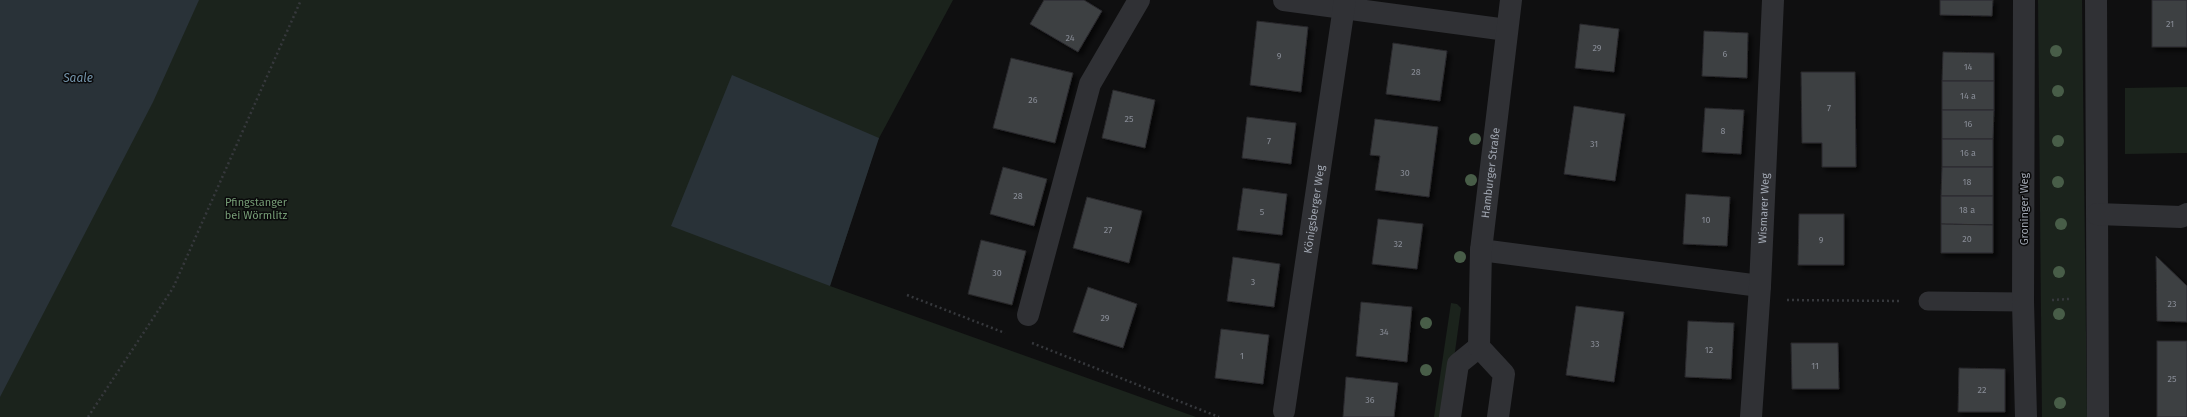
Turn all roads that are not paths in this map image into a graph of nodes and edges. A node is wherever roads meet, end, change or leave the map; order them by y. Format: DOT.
graph roads {
  1 [pos="1139,0"];
  2 [pos="1284,0"];
  3 [pos="1511,0"];
  4 [pos="1773,0"];
  5 [pos="2024,0"];
  6 [pos="2096,0"];
  7 [pos="1344,4"];
  8 [pos="1507,30"];
  9 [pos="2098,214"];
  10 [pos="2187,214"];
  11 [pos="1481,250"];
  12 [pos="1759,293"];
  13 [pos="1928,301"];
  14 [pos="2023,302"];
  15 [pos="1028,315"];
  16 [pos="1479,347"];
  17 [pos="1284,411"];
  18 [pos="1450,417"];
  19 [pos="1498,417"];
  20 [pos="1751,417"];
  21 [pos="2026,417"];
  22 [pos="2098,417"];
  1 -- 15 [label="street"];
  2 -- 7 [label="street"];
  3 -- 8 [label="street, Hamburger Straße"];
  4 -- 12 [label="street, Wismarer Weg"];
  5 -- 14 [label="street, Groninger Weg"];
  6 -- 9 [label="street"];
  7 -- 8 [label="street"];
  7 -- 17 [label="street, Königsberger Weg"];
  8 -- 11 [label="street, Hamburger Straße"];
  9 -- 10 [label="street"];
  9 -- 22 [label="street"];
  11 -- 12 [label="street"];
  11 -- 16 [label="street, Hamburger Straße"];
  12 -- 20 [label="street, Wismarer Weg"];
  13 -- 14 [label="lane"];
  14 -- 21 [label="street, Groninger Weg"];
  16 -- 18 [label="street"];
  16 -- 19 [label="street"];
}
